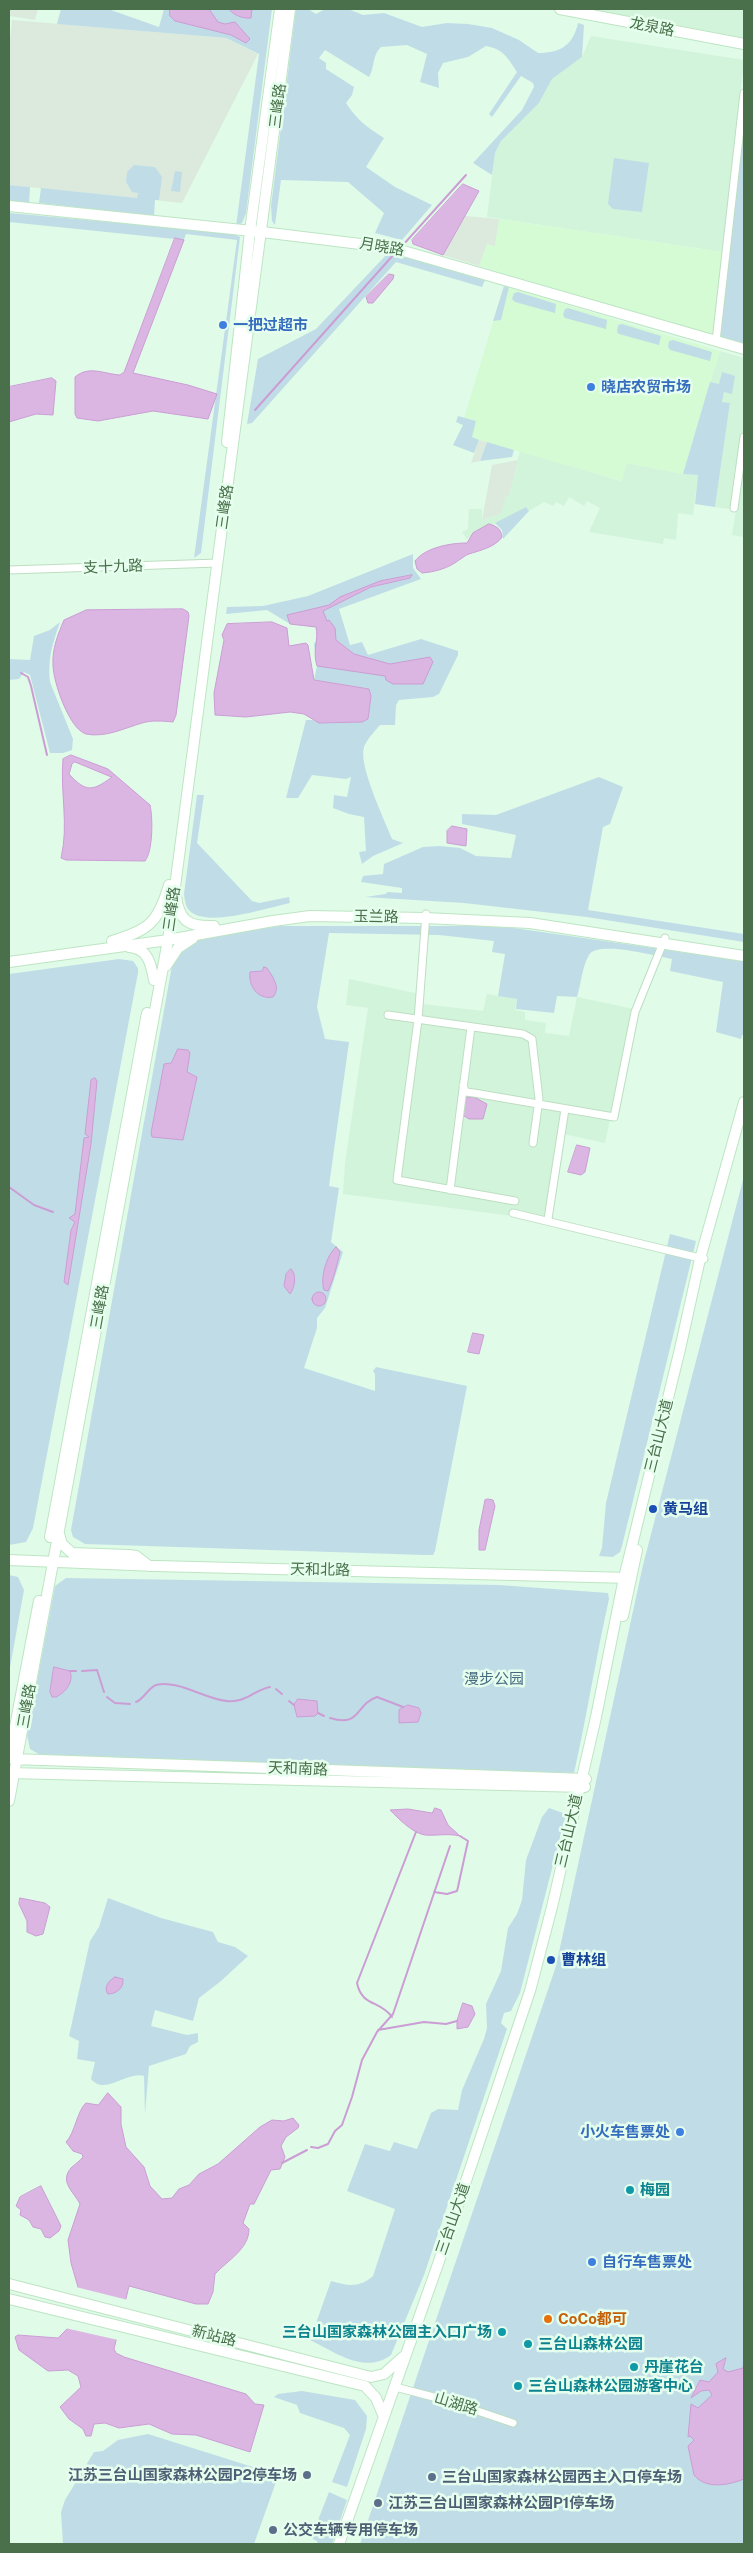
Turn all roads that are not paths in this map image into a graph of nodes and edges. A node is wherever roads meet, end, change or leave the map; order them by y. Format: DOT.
graph roads {
  1 [pos="280,9"];
  2 [pos="290,9"];
  3 [pos="560,9"];
  4 [pos="744,44"];
  5 [pos="744,93"];
  6 [pos="9,206"];
  7 [pos="250,231"];
  8 [pos="262,232"];
  9 [pos="716,341"];
  10 [pos="744,349"];
  11 [pos="744,437"];
  12 [pos="734,508"];
  13 [pos="215,564"];
  14 [pos="9,570"];
  15 [pos="172,885"];
  16 [pos="426,915"];
  17 [pos="214,929"];
  18 [pos="165,937"];
  19 [pos="665,940"];
  20 [pos="112,944"];
  21 [pos="744,950"];
  22 [pos="9,955"];
  23 [pos="744,956"];
  24 [pos="9,962"];
  25 [pos="157,981"];
  26 [pos="388,1015"];
  27 [pos="418,1019"];
  28 [pos="471,1027"];
  29 [pos="463,1086"];
  30 [pos="744,1102"];
  31 [pos="538,1105"];
  32 [pos="565,1109"];
  33 [pos="744,1120"];
  34 [pos="533,1143"];
  35 [pos="450,1190"];
  36 [pos="515,1202"];
  37 [pos="513,1212"];
  38 [pos="548,1219"];
  39 [pos="703,1259"];
  40 [pos="58,1531"];
  41 [pos="9,1560"];
  42 [pos="49,1565"];
  43 [pos="9,1566"];
  44 [pos="149,1566"];
  45 [pos="627,1582"];
  46 [pos="12,1759"];
  47 [pos="12,1773"];
  48 [pos="583,1783"];
  49 [pos="9,1801"];
  50 [pos="9,2284"];
  51 [pos="9,2299"];
  52 [pos="407,2352"];
  53 [pos="399,2388"];
  54 [pos="384,2416"];
  55 [pos="513,2424"];
  56 [pos="385,2427"];
  57 [pos="338,2544"];
  58 [pos="344,2544"];
  1 -- 7 [label="street, 三峰路"];
  2 -- 8 [label="street, 三峰路"];
  3 -- 4 [label="street, 龙泉路"];
  5 -- 9 [label="street"];
  6 -- 7 [label="street, 月晓路"];
  7 -- 8 [label="street, 月晓路"];
  7 -- 13 [label="street, 三峰路"];
  8 -- 9 [label="street, 月晓路"];
  8 -- 13 [label="street, 三峰路"];
  9 -- 10 [label="street, 月晓路"];
  11 -- 12 [label="street"];
  13 -- 14 [label="street, 支十九路"];
  13 -- 15 [label="street, 三峰路"];
  15 -- 17 [label="street"];
  15 -- 18 [label="street, 三峰路"];
  15 -- 20 [label="street"];
  16 -- 17 [label="street, 玉兰路"];
  16 -- 19 [label="street, 玉兰路"];
  16 -- 27 [label="street"];
  17 -- 18 [label="street, 玉兰路"];
  17 -- 25 [label="street"];
  18 -- 20 [label="street, 玉兰路"];
  18 -- 25 [label="street, 三峰路"];
  19 -- 21 [label="street, 玉兰路"];
  19 -- 23 [label="street, 玉兰路"];
  19 -- 32 [label="street"];
  20 -- 22 [label="street, 玉兰路"];
  20 -- 24 [label="street, 玉兰路"];
  20 -- 25 [label="street"];
  25 -- 40 [label="street, 三峰路"];
  25 -- 42 [label="street, 三峰路"];
  26 -- 27 [label="street"];
  27 -- 28 [label="street"];
  27 -- 35 [label="street"];
  28 -- 29 [label="street"];
  28 -- 31 [label="street"];
  29 -- 31 [label="street"];
  29 -- 35 [label="street"];
  30 -- 39 [label="street, 三台山大道"];
  31 -- 32 [label="street"];
  31 -- 34 [label="street"];
  32 -- 38 [label="street"];
  33 -- 39 [label="street, 三台山大道"];
  35 -- 36 [label="street"];
  37 -- 38 [label="street"];
  38 -- 39 [label="street"];
  39 -- 45 [label="street, 三台山大道"];
  40 -- 42 [label="street, 三峰路"];
  40 -- 44 [label="street"];
  41 -- 42 [label="street, 天和北路"];
  42 -- 43 [label="street, 天和北路"];
  42 -- 44 [label="street, 天和北路"];
  42 -- 45 [label="street, 天和北路"];
  42 -- 46 [label="street, 三峰路"];
  44 -- 45 [label="street, 天和北路"];
  45 -- 48 [label="street, 三台山大道"];
  46 -- 47 [label="street, 三峰路"];
  46 -- 48 [label="street, 天和南路"];
  47 -- 48 [label="street, 天和南路"];
  47 -- 49 [label="street, 三峰路"];
  48 -- 52 [label="street, 三台山大道"];
  50 -- 52 [label="street, 新站路"];
  51 -- 54 [label="street, 新站路"];
  52 -- 53 [label="street, 三台山大道"];
  52 -- 54 [label="street, 三台山大道"];
  53 -- 55 [label="street, 山湖路"];
  53 -- 56 [label="street, 三台山大道"];
  54 -- 56 [label="street, 新站路"];
  54 -- 57 [label="street, 三台山大道"];
  56 -- 58 [label="street, 三台山大道"];
}
